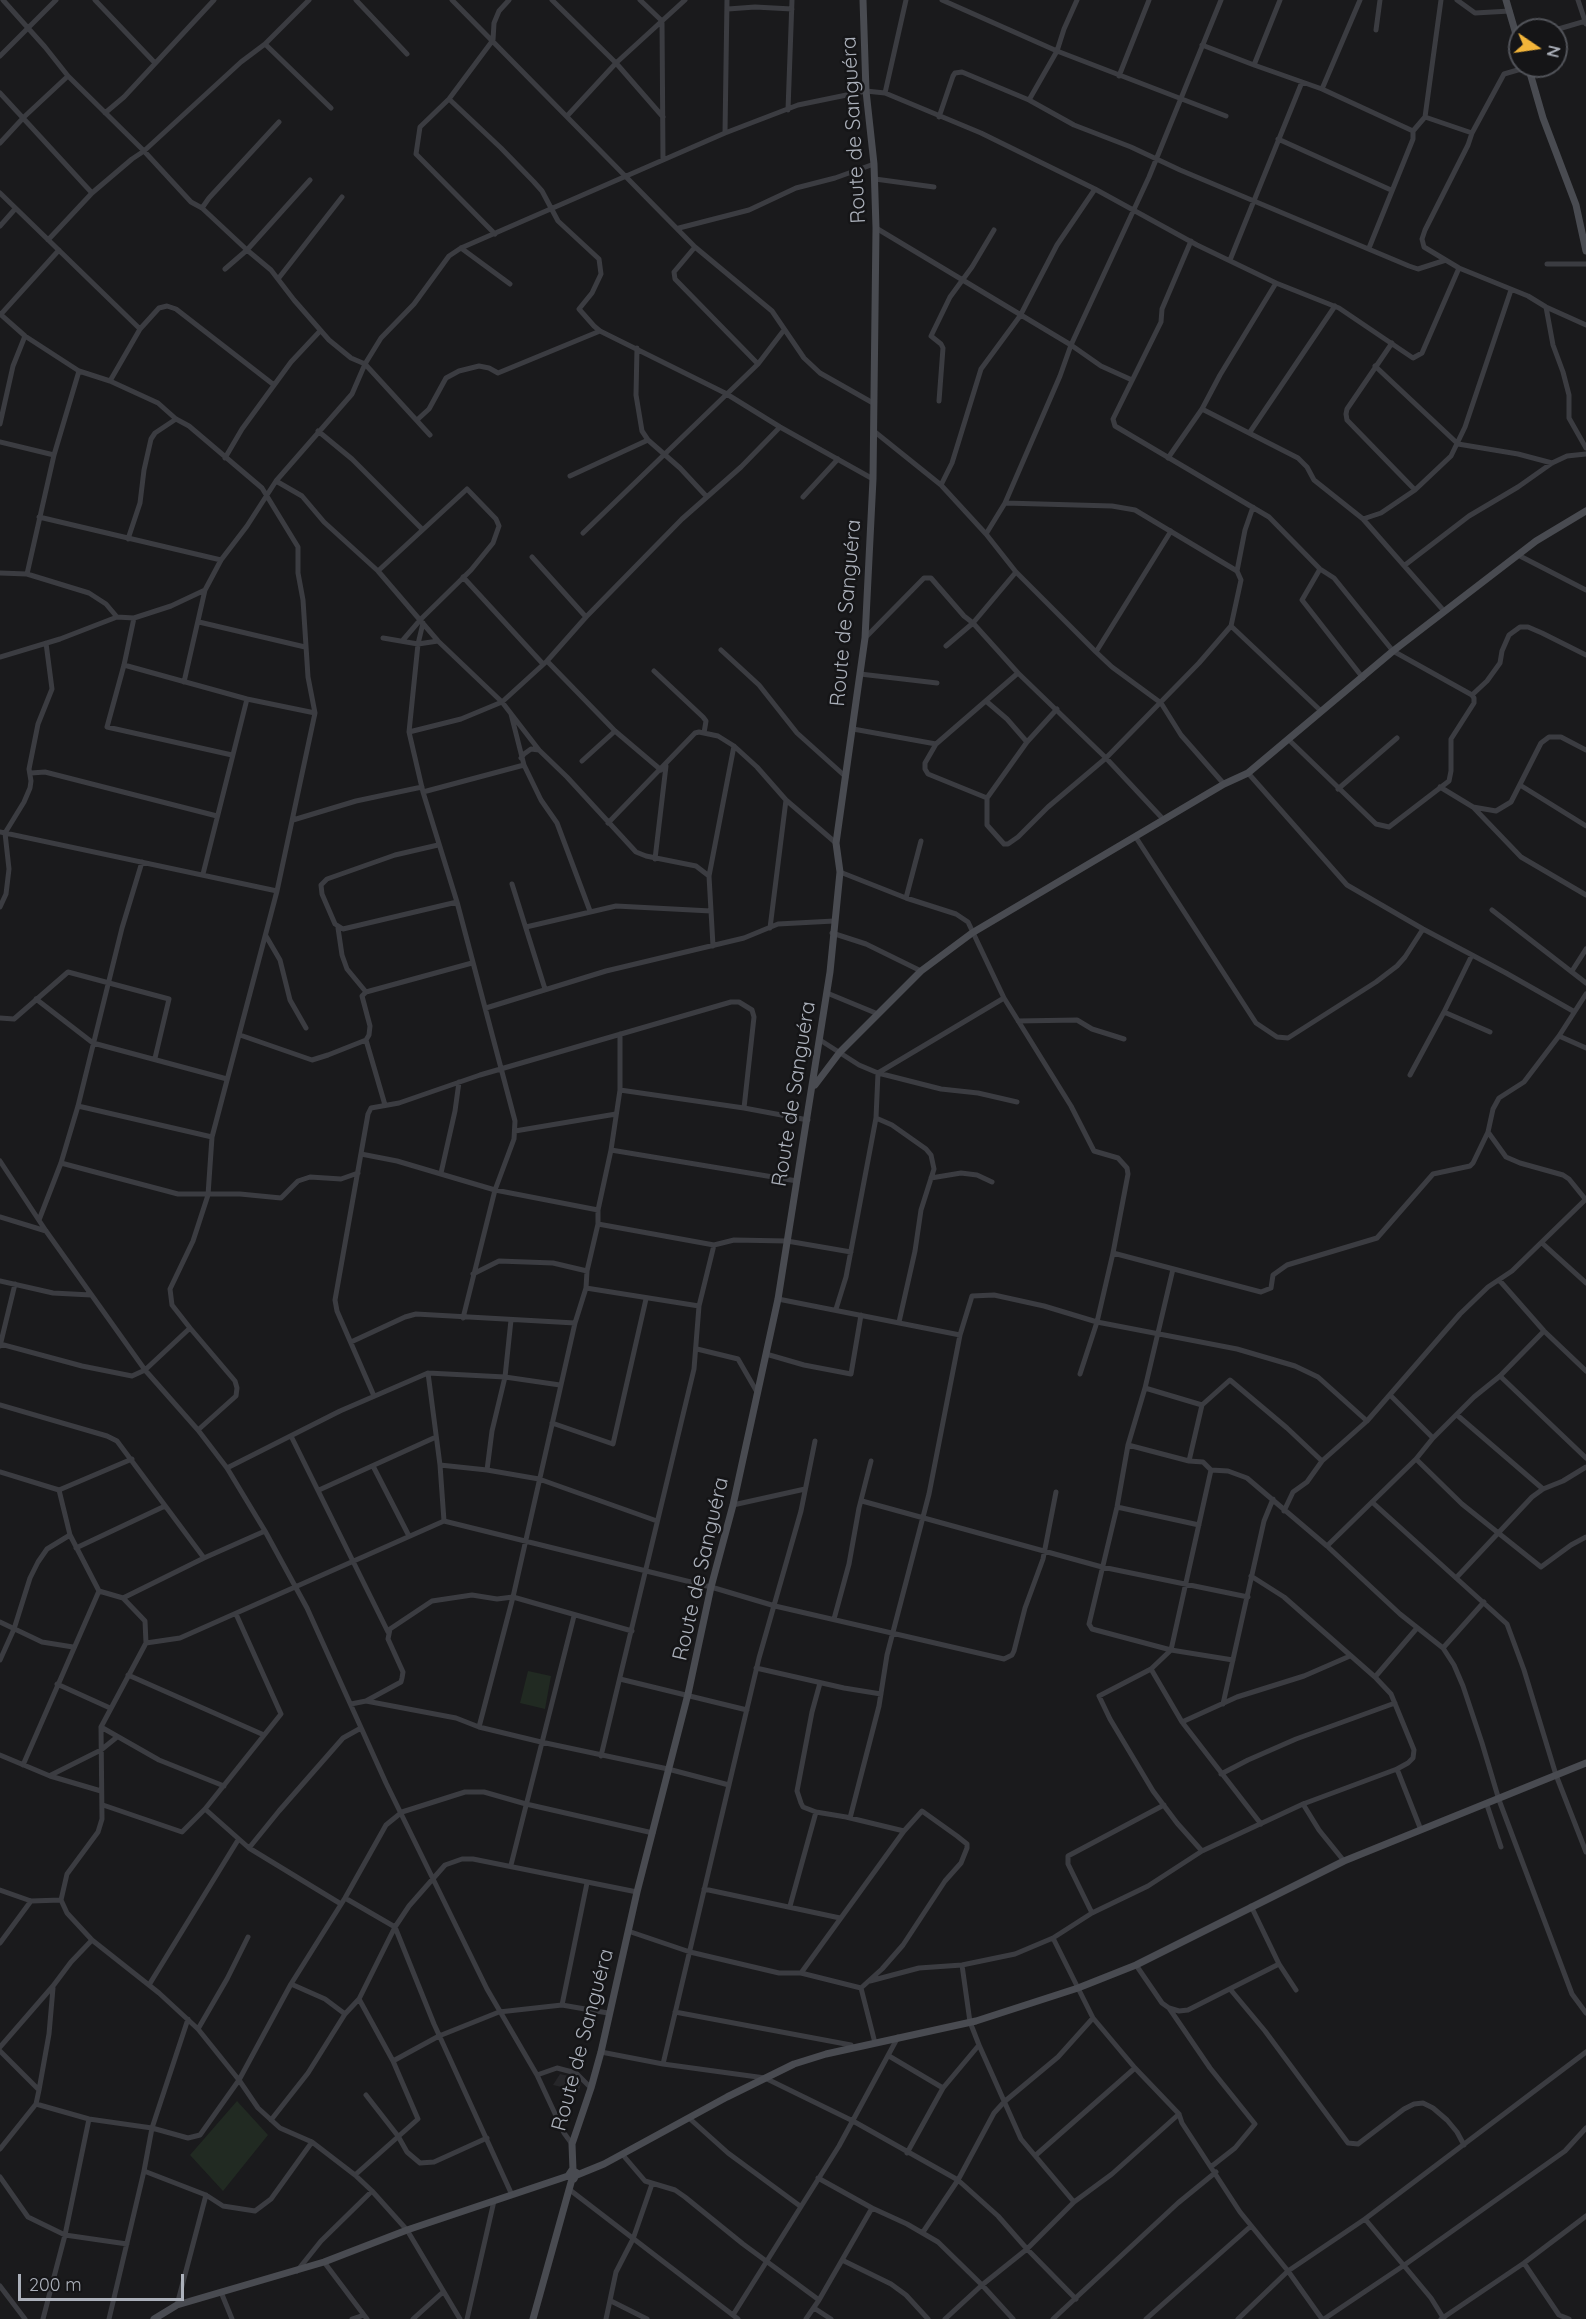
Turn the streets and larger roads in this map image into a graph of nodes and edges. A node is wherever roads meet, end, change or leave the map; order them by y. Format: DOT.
graph roads {
  1 [pos="3,0"];
  2 [pos="56,0"];
  3 [pos="94,0"];
  4 [pos="309,0"];
  5 [pos="356,0"];
  6 [pos="452,0"];
  7 [pos="508,0"];
  8 [pos="552,0"];
  9 [pos="640,0"];
  10 [pos="685,0"];
  11 [pos="728,0"];
  12 [pos="792,0"];
  13 [pos="863,0"];
  14 [pos="906,0"];
  15 [pos="942,0"];
  16 [pos="1077,0"];
  17 [pos="1149,0"];
  18 [pos="1221,0"];
  19 [pos="1280,0"];
  20 [pos="1360,0"];
  21 [pos="1380,0"];
  22 [pos="1441,0"];
  23 [pos="1457,0"];
  24 [pos="1506,0"];
  25 [pos="1578,0"];
  26 [pos="211,1"];
  27 [pos="728,9"];
  28 [pos="792,9"];
  29 [pos="1510,11"];
  30 [pos="1512,18"];
  31 [pos="662,21"];
  32 [pos="1586,23"];
  33 [pos="27,27"];
  34 [pos="1568,27"];
  35 [pos="1376,30"];
  36 [pos="493,40"];
  37 [pos="266,44"];
  38 [pos="1202,45"];
  39 [pos="1057,51"];
  40 [pos="407,54"];
  41 [pos="0,56"];
  42 [pos="155,63"];
  43 [pos="616,63"];
  44 [pos="1254,64"];
  45 [pos="1508,73"];
  46 [pos="1119,75"];
  47 [pos="68,76"];
  48 [pos="1531,78"];
  49 [pos="1302,82"];
  50 [pos="1322,89"];
  51 [pos="867,90"];
  52 [pos="0,93"];
  53 [pos="885,93"];
  54 [pos="1181,98"];
  55 [pos="449,99"];
  56 [pos="1029,100"];
  57 [pos="331,108"];
  58 [pos="788,110"];
  59 [pos="105,113"];
  60 [pos="568,115"];
  61 [pos="1226,116"];
  62 [pos="24,117"];
  63 [pos="663,117"];
  64 [pos="939,117"];
  65 [pos="1425,117"];
  66 [pos="279,122"];
  67 [pos="1413,131"];
  68 [pos="725,133"];
  69 [pos="1472,133"];
  70 [pos="1278,139"];
  71 [pos="0,143"];
  72 [pos="144,151"];
  73 [pos="1157,158"];
  74 [pos="663,160"];
  75 [pos="874,164"];
  76 [pos="627,177"];
  77 [pos="875,179"];
  78 [pos="310,180"];
  79 [pos="934,187"];
  80 [pos="1095,189"];
  81 [pos="1391,190"];
  82 [pos="0,193"];
  83 [pos="92,194"];
  84 [pos="342,197"];
  85 [pos="1253,201"];
  86 [pos="202,208"];
  87 [pos="552,208"];
  88 [pos="15,209"];
  89 [pos="1134,211"];
  90 [pos="0,226"];
  91 [pos="679,228"];
  92 [pos="876,228"];
  93 [pos="994,230"];
  94 [pos="495,234"];
  95 [pos="48,240"];
  96 [pos="1191,242"];
  97 [pos="695,247"];
  98 [pos="461,248"];
  99 [pos="1368,248"];
  100 [pos="58,250"];
  101 [pos="247,250"];
  102 [pos="1586,251"];
  103 [pos="1230,260"];
  104 [pos="1446,260"];
  105 [pos="1547,264"];
  106 [pos="1586,264"];
  107 [pos="1458,268"];
  108 [pos="225,269"];
  109 [pos="278,279"];
  110 [pos="963,281"];
  111 [pos="1276,283"];
  112 [pos="510,284"];
  113 [pos="1511,290"];
  114 [pos="1335,306"];
  115 [pos="1546,307"];
  116 [pos="1,314"];
  117 [pos="1020,316"];
  118 [pos="1586,325"];
  119 [pos="140,329"];
  120 [pos="784,330"];
  121 [pos="320,331"];
  122 [pos="600,331"];
  123 [pos="25,336"];
  124 [pos="1392,343"];
  125 [pos="1071,345"];
  126 [pos="637,348"];
  127 [pos="365,364"];
  128 [pos="758,364"];
  129 [pos="1375,366"];
  130 [pos="79,371"];
  131 [pos="1132,380"];
  132 [pos="110,381"];
  133 [pos="274,385"];
  134 [pos="726,393"];
  135 [pos="939,401"];
  136 [pos="873,403"];
  137 [pos="1202,409"];
  138 [pos="176,419"];
  139 [pos="417,420"];
  140 [pos="0,424"];
  141 [pos="780,427"];
  142 [pos="318,431"];
  143 [pos="874,432"];
  144 [pos="1250,432"];
  145 [pos="430,435"];
  146 [pos="648,440"];
  147 [pos="0,442"];
  148 [pos="1458,444"];
  149 [pos="1586,448"];
  150 [pos="664,453"];
  151 [pos="1586,454"];
  152 [pos="54,455"];
  153 [pos="225,458"];
  154 [pos="1168,458"];
  155 [pos="838,459"];
  156 [pos="1552,463"];
  157 [pos="570,476"];
  158 [pos="873,478"];
  159 [pos="276,481"];
  160 [pos="941,485"];
  161 [pos="1415,490"];
  162 [pos="266,496"];
  163 [pos="707,497"];
  164 [pos="803,497"];
  165 [pos="1005,502"];
  166 [pos="1253,507"];
  167 [pos="1586,512"];
  168 [pos="39,517"];
  169 [pos="1363,519"];
  170 [pos="422,529"];
  171 [pos="1171,531"];
  172 [pos="583,533"];
  173 [pos="986,534"];
  174 [pos="128,539"];
  175 [pos="1518,555"];
  176 [pos="532,557"];
  177 [pos="221,560"];
  178 [pos="1405,565"];
  179 [pos="1320,569"];
  180 [pos="378,571"];
  181 [pos="1237,571"];
  182 [pos="1016,572"];
  183 [pos="0,573"];
  184 [pos="27,574"];
  185 [pos="463,577"];
  186 [pos="205,590"];
  187 [pos="1586,590"];
  188 [pos="1444,612"];
  189 [pos="117,617"];
  190 [pos="586,617"];
  191 [pos="134,618"];
  192 [pos="422,621"];
  193 [pos="199,622"];
  194 [pos="973,623"];
  195 [pos="1231,626"];
  196 [pos="383,638"];
  197 [pos="865,638"];
  198 [pos="403,640"];
  199 [pos="438,641"];
  200 [pos="46,643"];
  201 [pos="418,644"];
  202 [pos="946,646"];
  203 [pos="305,647"];
  204 [pos="721,650"];
  205 [pos="1393,651"];
  206 [pos="1096,652"];
  207 [pos="1586,655"];
  208 [pos="0,657"];
  209 [pos="545,663"];
  210 [pos="124,665"];
  211 [pos="654,671"];
  212 [pos="1018,673"];
  213 [pos="860,674"];
  214 [pos="1363,678"];
  215 [pos="184,682"];
  216 [pos="938,683"];
  217 [pos="1472,695"];
  218 [pos="247,699"];
  219 [pos="502,702"];
  220 [pos="986,702"];
  221 [pos="1161,703"];
  222 [pos="1057,709"];
  223 [pos="1322,711"];
  224 [pos="510,712"];
  225 [pos="315,713"];
  226 [pos="853,729"];
  227 [pos="615,731"];
  228 [pos="409,732"];
  229 [pos="704,733"];
  230 [pos="1397,738"];
  231 [pos="1289,740"];
  232 [pos="1027,742"];
  233 [pos="936,744"];
  234 [pos="734,746"];
  235 [pos="1585,748"];
  236 [pos="539,750"];
  237 [pos="232,755"];
  238 [pos="1106,758"];
  239 [pos="523,761"];
  240 [pos="582,761"];
  241 [pos="666,764"];
  242 [pos="661,770"];
  243 [pos="31,773"];
  244 [pos="1248,773"];
  245 [pos="846,777"];
  246 [pos="1224,784"];
  247 [pos="1520,784"];
  248 [pos="1440,787"];
  249 [pos="423,789"];
  250 [pos="1338,789"];
  251 [pos="987,798"];
  252 [pos="786,800"];
  253 [pos="1473,807"];
  254 [pos="217,816"];
  255 [pos="1164,819"];
  256 [pos="293,820"];
  257 [pos="608,823"];
  258 [pos="1586,825"];
  259 [pos="3,832"];
  260 [pos="1135,836"];
  261 [pos="921,841"];
  262 [pos="836,843"];
  263 [pos="438,845"];
  264 [pos="656,859"];
  265 [pos="142,862"];
  266 [pos="840,872"];
  267 [pos="203,874"];
  268 [pos="709,876"];
  269 [pos="512,884"];
  270 [pos="277,891"];
  271 [pos="1586,895"];
  272 [pos="906,898"];
  273 [pos="457,902"];
  274 [pos="0,907"];
  275 [pos="1492,910"];
  276 [pos="590,911"];
  277 [pos="711,911"];
  278 [pos="834,921"];
  279 [pos="526,927"];
  280 [pos="338,928"];
  281 [pos="770,928"];
  282 [pos="1423,929"];
  283 [pos="832,933"];
  284 [pos="972,933"];
  285 [pos="266,936"];
  286 [pos="713,946"];
  287 [pos="1586,949"];
  288 [pos="1472,955"];
  289 [pos="472,963"];
  290 [pos="921,971"];
  291 [pos="1572,971"];
  292 [pos="1586,982"];
  293 [pos="108,983"];
  294 [pos="545,989"];
  295 [pos="366,992"];
  296 [pos="827,993"];
  297 [pos="1586,994"];
  298 [pos="1004,998"];
  299 [pos="36,999"];
  300 [pos="486,1008"];
  301 [pos="1574,1011"];
  302 [pos="1444,1012"];
  303 [pos="878,1014"];
  304 [pos="0,1018"];
  305 [pos="1018,1021"];
  306 [pos="306,1028"];
  307 [pos="1490,1032"];
  308 [pos="620,1034"];
  309 [pos="240,1035"];
  310 [pos="1559,1036"];
  311 [pos="1124,1039"];
  312 [pos="366,1040"];
  313 [pos="820,1040"];
  314 [pos="93,1043"];
  315 [pos="1586,1048"];
  316 [pos="840,1052"];
  317 [pos="155,1058"];
  318 [pos="502,1069"];
  319 [pos="878,1073"];
  320 [pos="1410,1075"];
  321 [pos="227,1079"];
  322 [pos="459,1082"];
  323 [pos="813,1087"];
  324 [pos="620,1090"];
  325 [pos="1017,1102"];
  326 [pos="385,1105"];
  327 [pos="78,1106"];
  328 [pos="744,1108"];
  329 [pos="616,1114"];
  330 [pos="876,1118"];
  331 [pos="808,1120"];
  332 [pos="515,1131"];
  333 [pos="1488,1132"];
  334 [pos="212,1137"];
  335 [pos="610,1150"];
  336 [pos="361,1154"];
  337 [pos="0,1161"];
  338 [pos="62,1163"];
  339 [pos="358,1173"];
  340 [pos="441,1173"];
  341 [pos="931,1178"];
  342 [pos="797,1181"];
  343 [pos="992,1182"];
  344 [pos="495,1190"];
  345 [pos="208,1195"];
  346 [pos="1586,1200"];
  347 [pos="598,1210"];
  348 [pos="0,1217"];
  349 [pos="39,1220"];
  350 [pos="598,1224"];
  351 [pos="46,1231"];
  352 [pos="787,1241"];
  353 [pos="1542,1244"];
  354 [pos="714,1245"];
  355 [pos="851,1252"];
  356 [pos="1113,1253"];
  357 [pos="1173,1269"];
  358 [pos="587,1271"];
  359 [pos="473,1274"];
  360 [pos="0,1281"];
  361 [pos="1500,1281"];
  362 [pos="1586,1283"];
  363 [pos="15,1284"];
  364 [pos="586,1288"];
  365 [pos="91,1295"];
  366 [pos="646,1299"];
  367 [pos="778,1299"];
  368 [pos="699,1306"];
  369 [pos="836,1309"];
  370 [pos="861,1315"];
  371 [pos="463,1317"];
  372 [pos="511,1320"];
  373 [pos="899,1322"];
  374 [pos="1097,1322"];
  375 [pos="574,1323"];
  376 [pos="190,1328"];
  377 [pos="1544,1332"];
  378 [pos="960,1335"];
  379 [pos="1157,1335"];
  380 [pos="351,1342"];
  381 [pos="0,1345"];
  382 [pos="697,1349"];
  383 [pos="766,1354"];
  384 [pos="145,1370"];
  385 [pos="1586,1371"];
  386 [pos="428,1373"];
  387 [pos="1080,1374"];
  388 [pos="1500,1376"];
  389 [pos="505,1377"];
  390 [pos="560,1385"];
  391 [pos="1145,1388"];
  392 [pos="757,1392"];
  393 [pos="1390,1395"];
  394 [pos="374,1396"];
  395 [pos="0,1405"];
  396 [pos="1202,1405"];
  397 [pos="1457,1415"];
  398 [pos="1367,1420"];
  399 [pos="552,1424"];
  400 [pos="198,1430"];
  401 [pos="291,1436"];
  402 [pos="436,1437"];
  403 [pos="1433,1438"];
  404 [pos="815,1441"];
  405 [pos="1128,1445"];
  406 [pos="1586,1458"];
  407 [pos="132,1459"];
  408 [pos="1416,1459"];
  409 [pos="871,1461"];
  410 [pos="1189,1461"];
  411 [pos="1322,1461"];
  412 [pos="440,1465"];
  413 [pos="374,1466"];
  414 [pos="1586,1467"];
  415 [pos="227,1468"];
  416 [pos="487,1470"];
  417 [pos="1211,1470"];
  418 [pos="0,1472"];
  419 [pos="539,1479"];
  420 [pos="805,1489"];
  421 [pos="1543,1489"];
  422 [pos="59,1490"];
  423 [pos="320,1490"];
  424 [pos="1056,1492"];
  425 [pos="1273,1499"];
  426 [pos="862,1501"];
  427 [pos="1372,1502"];
  428 [pos="733,1505"];
  429 [pos="165,1506"];
  430 [pos="1117,1507"];
  431 [pos="1284,1511"];
  432 [pos="923,1518"];
  433 [pos="444,1521"];
  434 [pos="657,1521"];
  435 [pos="1199,1525"];
  436 [pos="265,1531"];
  437 [pos="1498,1533"];
  438 [pos="70,1535"];
  439 [pos="409,1536"];
  440 [pos="1586,1537"];
  441 [pos="524,1540"];
  442 [pos="1327,1546"];
  443 [pos="76,1548"];
  444 [pos="1045,1551"];
  445 [pos="204,1558"];
  446 [pos="353,1562"];
  447 [pos="1102,1567"];
  448 [pos="646,1572"];
  449 [pos="1251,1576"];
  450 [pos="1456,1578"];
  451 [pos="1185,1585"];
  452 [pos="295,1586"];
  453 [pos="711,1587"];
  454 [pos="99,1591"];
  455 [pos="513,1597"];
  456 [pos="1248,1597"];
  457 [pos="123,1598"];
  458 [pos="1484,1602"];
  459 [pos="775,1606"];
  460 [pos="236,1614"];
  461 [pos="574,1616"];
  462 [pos="834,1619"];
  463 [pos="0,1622"];
  464 [pos="1417,1628"];
  465 [pos="14,1629"];
  466 [pos="632,1631"];
  467 [pos="388,1632"];
  468 [pos="894,1633"];
  469 [pos="146,1643"];
  470 [pos="73,1647"];
  471 [pos="1443,1648"];
  472 [pos="1171,1650"];
  473 [pos="1350,1656"];
  474 [pos="0,1660"];
  475 [pos="1233,1660"];
  476 [pos="756,1668"];
  477 [pos="1151,1669"];
  478 [pos="128,1675"];
  479 [pos="1375,1677"];
  480 [pos="620,1679"];
  481 [pos="820,1683"];
  482 [pos="57,1684"];
  483 [pos="688,1694"];
  484 [pos="881,1694"];
  485 [pos="366,1701"];
  486 [pos="1395,1703"];
  487 [pos="351,1704"];
  488 [pos="1223,1704"];
  489 [pos="110,1708"];
  490 [pos="747,1710"];
  491 [pos="1182,1722"];
  492 [pos="101,1727"];
  493 [pos="479,1727"];
  494 [pos="361,1728"];
  495 [pos="264,1735"];
  496 [pos="117,1737"];
  497 [pos="541,1742"];
  498 [pos="101,1750"];
  499 [pos="0,1755"];
  500 [pos="601,1756"];
  501 [pos="1586,1763"];
  502 [pos="23,1765"];
  503 [pos="668,1769"];
  504 [pos="1396,1769"];
  505 [pos="1221,1774"];
  506 [pos="1556,1775"];
  507 [pos="50,1776"];
  508 [pos="729,1785"];
  509 [pos="224,1786"];
  510 [pos="101,1791"];
  511 [pos="1499,1800"];
  512 [pos="526,1804"];
  513 [pos="1304,1804"];
  514 [pos="1487,1804"];
  515 [pos="103,1805"];
  516 [pos="1164,1805"];
  517 [pos="205,1809"];
  518 [pos="402,1812"];
  519 [pos="816,1812"];
  520 [pos="850,1818"];
  521 [pos="1261,1824"];
  522 [pos="1421,1830"];
  523 [pos="904,1831"];
  524 [pos="653,1833"];
  525 [pos="1584,1839"];
  526 [pos="238,1840"];
  527 [pos="1501,1846"];
  528 [pos="249,1848"];
  529 [pos="1202,1851"];
  530 [pos="1586,1852"];
  531 [pos="1344,1861"];
  532 [pos="511,1865"];
  533 [pos="433,1877"];
  534 [pos="587,1883"];
  535 [pos="704,1889"];
  536 [pos="0,1890"];
  537 [pos="637,1892"];
  538 [pos="61,1900"];
  539 [pos="31,1901"];
  540 [pos="343,1901"];
  541 [pos="790,1906"];
  542 [pos="1251,1906"];
  543 [pos="1092,1913"];
  544 [pos="840,1918"];
  545 [pos="395,1927"];
  546 [pos="628,1931"];
  547 [pos="248,1937"];
  548 [pos="1053,1938"];
  549 [pos="93,1940"];
  550 [pos="0,1943"];
  551 [pos="690,1952"];
  552 [pos="1279,1964"];
  553 [pos="962,1965"];
  554 [pos="1136,1965"];
  555 [pos="801,1973"];
  556 [pos="870,1981"];
  557 [pos="291,1984"];
  558 [pos="149,1985"];
  559 [pos="53,1986"];
  560 [pos="861,1988"];
  561 [pos="1078,1988"];
  562 [pos="1230,1989"];
  563 [pos="1296,1990"];
  564 [pos="359,1999"];
  565 [pos="562,2005"];
  566 [pos="1169,2008"];
  567 [pos="499,2012"];
  568 [pos="675,2012"];
  569 [pos="608,2013"];
  570 [pos="1586,2013"];
  571 [pos="345,2014"];
  572 [pos="1093,2018"];
  573 [pos="188,2019"];
  574 [pos="970,2022"];
  575 [pos="198,2029"];
  576 [pos="439,2036"];
  577 [pos="898,2037"];
  578 [pos="876,2043"];
  579 [pos="979,2045"];
  580 [pos="853,2048"];
  581 [pos="0,2049"];
  582 [pos="601,2052"];
  583 [pos="1586,2052"];
  584 [pos="889,2056"];
  585 [pos="393,2061"];
  586 [pos="663,2064"];
  587 [pos="1135,2068"];
  588 [pos="537,2075"];
  589 [pos="765,2078"];
  590 [pos="239,2080"];
  591 [pos="591,2088"];
  592 [pos="943,2088"];
  593 [pos="39,2090"];
  594 [pos="366,2095"];
  595 [pos="1004,2102"];
  596 [pos="36,2104"];
  597 [pos="1179,2114"];
  598 [pos="689,2118"];
  599 [pos="89,2119"];
  600 [pos="271,2120"];
  601 [pos="853,2121"];
  602 [pos="152,2128"];
  603 [pos="1586,2128"];
  604 [pos="398,2136"];
  605 [pos="487,2138"];
  606 [pos="312,2142"];
  607 [pos="572,2144"];
  608 [pos="1464,2145"];
  609 [pos="0,2149"];
  610 [pos="907,2153"];
  611 [pos="622,2154"];
  612 [pos="1036,2155"];
  613 [pos="1212,2166"];
  614 [pos="144,2171"];
  615 [pos="1216,2172"];
  616 [pos="355,2175"];
  617 [pos="573,2175"];
  618 [pos="0,2178"];
  619 [pos="818,2178"];
  620 [pos="958,2180"];
  621 [pos="652,2184"];
  622 [pos="570,2190"];
  623 [pos="372,2192"];
  624 [pos="206,2194"];
  625 [pos="512,2195"];
  626 [pos="494,2201"];
  627 [pos="1074,2202"];
  628 [pos="800,2206"];
  629 [pos="872,2208"];
  630 [pos="1586,2216"];
  631 [pos="1365,2219"];
  632 [pos="1251,2226"];
  633 [pos="407,2230"];
  634 [pos="923,2232"];
  635 [pos="65,2235"];
  636 [pos="633,2239"];
  637 [pos="128,2244"];
  638 [pos="1027,2249"];
  639 [pos="767,2260"];
  640 [pos="842,2260"];
  641 [pos="324,2262"];
  642 [pos="1524,2263"];
  643 [pos="1404,2266"];
  644 [pos="297,2271"];
  645 [pos="1288,2271"];
  646 [pos="982,2285"];
  647 [pos="0,2286"];
  648 [pos="221,2292"];
  649 [pos="443,2292"];
  650 [pos="1076,2299"];
  651 [pos="819,2300"];
  652 [pos="611,2301"];
  653 [pos="177,2305"];
  654 [pos="814,2308"];
  655 [pos="1559,2315"];
  656 [pos="365,2317"];
  657 [pos="735,2317"];
  658 [pos="1443,2318"];
  659 [pos="25,2319"];
  660 [pos="43,2319"];
  661 [pos="108,2319"];
  662 [pos="154,2319"];
  663 [pos="232,2319"];
  664 [pos="352,2319"];
  665 [pos="413,2319"];
  666 [pos="460,2319"];
  667 [pos="467,2319"];
  668 [pos="533,2319"];
  669 [pos="606,2319"];
  670 [pos="647,2319"];
  671 [pos="806,2319"];
  672 [pos="831,2319"];
  673 [pos="928,2319"];
  674 [pos="945,2319"];
  675 [pos="1013,2319"];
  676 [pos="1053,2319"];
  677 [pos="1146,2319"];
  678 [pos="1238,2319"];
  679 [pos="1323,2319"];
  680 [pos="1553,2319"];
  681 [pos="1569,2319"];
  1 -- 33 [label="street"];
  2 -- 33 [label="street"];
  3 -- 42 [label="street"];
  4 -- 37 [label="street"];
  5 -- 40 [label="street"];
  6 -- 36 [label="street"];
  7 -- 36 [label="street"];
  8 -- 43 [label="street"];
  9 -- 31 [label="street"];
  10 -- 31 [label="street"];
  11 -- 27 [label="street"];
  12 -- 28 [label="street"];
  13 -- 51 [label="street, Route de Sanguéra"];
  14 -- 53 [label="street"];
  15 -- 39 [label="street"];
  16 -- 39 [label="street"];
  17 -- 46 [label="street"];
  18 -- 38 [label="street"];
  19 -- 44 [label="street"];
  20 -- 50 [label="street"];
  21 -- 35 [label="street"];
  22 -- 65 [label="street"];
  23 -- 29 [label="street"];
  24 -- 29 [label="street"];
  25 -- 32 [label="street"];
  26 -- 42 [label="street"];
  27 -- 28 [label="street"];
  27 -- 68 [label="street"];
  28 -- 58 [label="street"];
  29 -- 30 [label="street"];
  31 -- 43 [label="street"];
  31 -- 63 [label="street"];
  32 -- 34 [label="street"];
  33 -- 41 [label="street"];
  33 -- 47 [label="street"];
  36 -- 55 [label="street"];
  36 -- 60 [label="street"];
  37 -- 57 [label="street"];
  37 -- 72 [label="street"];
  38 -- 44 [label="street"];
  38 -- 54 [label="street"];
  39 -- 46 [label="street"];
  39 -- 56 [label="street"];
  42 -- 59 [label="street"];
  43 -- 60 [label="street"];
  43 -- 63 [label="street"];
  44 -- 49 [label="street"];
  45 -- 69 [label="street"];
  46 -- 54 [label="street"];
  47 -- 59 [label="street"];
  47 -- 62 [label="street"];
  48 -- 102 [label="street"];
  49 -- 50 [label="street"];
  49 -- 70 [label="street"];
  50 -- 67 [label="street"];
  51 -- 53 [label="street"];
  51 -- 58 [label="street"];
  51 -- 75 [label="street, Route de Sanguéra"];
  52 -- 62 [label="street"];
  53 -- 64 [label="street"];
  54 -- 61 [label="street"];
  54 -- 73 [label="street"];
  55 -- 87 [label="street"];
  55 -- 94 [label="street"];
  56 -- 64 [label="street"];
  56 -- 73 [label="street"];
  58 -- 68 [label="street"];
  59 -- 72 [label="street"];
  60 -- 76 [label="street"];
  62 -- 71 [label="street"];
  62 -- 83 [label="street"];
  63 -- 74 [label="street"];
  64 -- 80 [label="street"];
  65 -- 67 [label="street"];
  65 -- 69 [label="street"];
  66 -- 86 [label="street"];
  67 -- 81 [label="street"];
  68 -- 74 [label="street"];
  69 -- 104 [label="street"];
  70 -- 81 [label="street"];
  70 -- 85 [label="street"];
  72 -- 83 [label="street"];
  72 -- 86 [label="street"];
  73 -- 85 [label="street"];
  73 -- 89 [label="street"];
  74 -- 76 [label="street"];
  75 -- 77 [label="street, Route de Sanguéra"];
  75 -- 91 [label="street"];
  76 -- 87 [label="street"];
  76 -- 91 [label="street"];
  77 -- 79 [label="street"];
  77 -- 92 [label="street, Route de Sanguéra"];
  78 -- 101 [label="street"];
  80 -- 89 [label="street"];
  80 -- 117 [label="street"];
  81 -- 99 [label="street"];
  82 -- 88 [label="street"];
  83 -- 95 [label="street"];
  84 -- 109 [label="street"];
  85 -- 99 [label="street"];
  85 -- 103 [label="street"];
  86 -- 101 [label="street"];
  87 -- 94 [label="street"];
  87 -- 122 [label="street"];
  88 -- 90 [label="street"];
  88 -- 95 [label="street"];
  89 -- 96 [label="street"];
  89 -- 125 [label="street"];
  91 -- 97 [label="street"];
  92 -- 110 [label="street"];
  92 -- 136 [label="street, Route de Sanguéra"];
  93 -- 110 [label="street"];
  94 -- 98 [label="street"];
  95 -- 100 [label="street"];
  96 -- 103 [label="street"];
  96 -- 131 [label="street"];
  97 -- 120 [label="street"];
  97 -- 128 [label="street"];
  98 -- 112 [label="street"];
  98 -- 127 [label="street"];
  99 -- 104 [label="street"];
  100 -- 116 [label="street"];
  100 -- 119 [label="street"];
  101 -- 108 [label="street"];
  101 -- 109 [label="street"];
  103 -- 111 [label="street"];
  104 -- 107 [label="street"];
  105 -- 106 [label="street"];
  107 -- 113 [label="street"];
  107 -- 124 [label="street"];
  109 -- 121 [label="street"];
  110 -- 117 [label="street"];
  110 -- 135 [label="street"];
  111 -- 114 [label="street"];
  111 -- 137 [label="street"];
  113 -- 115 [label="street"];
  113 -- 148 [label="street"];
  114 -- 124 [label="street"];
  114 -- 144 [label="street"];
  115 -- 118 [label="street"];
  115 -- 149 [label="street"];
  116 -- 123 [label="street"];
  117 -- 125 [label="street"];
  117 -- 160 [label="street"];
  119 -- 132 [label="street"];
  119 -- 133 [label="street"];
  120 -- 128 [label="street"];
  120 -- 136 [label="street"];
  121 -- 127 [label="street"];
  121 -- 133 [label="street"];
  122 -- 126 [label="street"];
  122 -- 139 [label="street"];
  123 -- 130 [label="street"];
  123 -- 140 [label="street"];
  124 -- 129 [label="street"];
  125 -- 131 [label="street"];
  125 -- 165 [label="street"];
  126 -- 134 [label="street"];
  126 -- 146 [label="street"];
  127 -- 139 [label="street"];
  127 -- 142 [label="street"];
  128 -- 134 [label="street"];
  129 -- 148 [label="street"];
  129 -- 161 [label="street"];
  130 -- 132 [label="street"];
  130 -- 152 [label="street"];
  131 -- 154 [label="street"];
  132 -- 138 [label="street"];
  133 -- 153 [label="street"];
  134 -- 141 [label="street"];
  134 -- 150 [label="street"];
  136 -- 143 [label="street, Route de Sanguéra"];
  137 -- 144 [label="street"];
  137 -- 154 [label="street"];
  138 -- 153 [label="street"];
  138 -- 174 [label="street"];
  139 -- 145 [label="street"];
  141 -- 155 [label="street"];
  141 -- 163 [label="street"];
  142 -- 159 [label="street"];
  142 -- 170 [label="street"];
  143 -- 158 [label="street, Route de Sanguéra"];
  143 -- 160 [label="street"];
  144 -- 169 [label="street"];
  146 -- 150 [label="street"];
  146 -- 157 [label="street"];
  147 -- 152 [label="street"];
  148 -- 156 [label="street"];
  148 -- 161 [label="street"];
  150 -- 163 [label="street"];
  150 -- 172 [label="street"];
  151 -- 156 [label="street"];
  152 -- 168 [label="street"];
  153 -- 162 [label="street"];
  154 -- 166 [label="street"];
  155 -- 158 [label="street"];
  155 -- 164 [label="street"];
  156 -- 178 [label="street"];
  158 -- 197 [label="street, Route de Sanguéra"];
  159 -- 162 [label="street"];
  159 -- 180 [label="street"];
  160 -- 173 [label="street"];
  161 -- 169 [label="street"];
  162 -- 177 [label="street"];
  162 -- 203 [label="street"];
  163 -- 190 [label="street"];
  165 -- 171 [label="street"];
  165 -- 173 [label="street"];
  166 -- 179 [label="street"];
  166 -- 181 [label="street"];
  167 -- 175 [label="street"];
  168 -- 174 [label="street"];
  168 -- 184 [label="street"];
  169 -- 178 [label="street"];
  170 -- 180 [label="street"];
  170 -- 185 [label="street"];
  171 -- 181 [label="street"];
  171 -- 206 [label="street"];
  173 -- 182 [label="street"];
  174 -- 177 [label="street"];
  175 -- 187 [label="street"];
  175 -- 188 [label="street"];
  176 -- 190 [label="street"];
  177 -- 186 [label="street"];
  178 -- 188 [label="street"];
  179 -- 205 [label="street"];
  179 -- 214 [label="street"];
  180 -- 192 [label="street"];
  181 -- 195 [label="street"];
  182 -- 194 [label="street"];
  182 -- 206 [label="street"];
  183 -- 184 [label="street"];
  184 -- 189 [label="street"];
  185 -- 192 [label="street"];
  185 -- 209 [label="street"];
  186 -- 191 [label="street"];
  186 -- 193 [label="street"];
  188 -- 205 [label="street"];
  189 -- 191 [label="street"];
  189 -- 200 [label="street"];
  190 -- 209 [label="street"];
  191 -- 210 [label="street"];
  192 -- 198 [label="street"];
  192 -- 199 [label="street"];
  192 -- 201 [label="street"];
  193 -- 203 [label="street"];
  193 -- 215 [label="street"];
  194 -- 197 [label="street"];
  194 -- 202 [label="street"];
  194 -- 212 [label="street"];
  195 -- 221 [label="street"];
  195 -- 223 [label="street"];
  196 -- 198 [label="street"];
  197 -- 213 [label="street, Route de Sanguéra"];
  198 -- 201 [label="street"];
  199 -- 201 [label="street"];
  199 -- 219 [label="street"];
  200 -- 208 [label="street"];
  200 -- 243 [label="street"];
  201 -- 228 [label="street"];
  203 -- 225 [label="street"];
  204 -- 245 [label="street"];
  205 -- 214 [label="street"];
  205 -- 217 [label="street"];
  206 -- 221 [label="street"];
  207 -- 217 [label="street"];
  209 -- 219 [label="street"];
  209 -- 227 [label="street"];
  210 -- 215 [label="street"];
  210 -- 237 [label="street"];
  211 -- 229 [label="street"];
  212 -- 220 [label="street"];
  212 -- 222 [label="street"];
  213 -- 216 [label="street"];
  213 -- 226 [label="street, Route de Sanguéra"];
  214 -- 223 [label="street"];
  215 -- 218 [label="street"];
  217 -- 248 [label="street"];
  218 -- 225 [label="street"];
  218 -- 237 [label="street"];
  219 -- 224 [label="street"];
  219 -- 228 [label="street"];
  220 -- 232 [label="street"];
  220 -- 233 [label="street"];
  221 -- 238 [label="street"];
  221 -- 246 [label="street"];
  222 -- 232 [label="street"];
  222 -- 238 [label="street"];
  223 -- 231 [label="street"];
  224 -- 236 [label="street"];
  224 -- 239 [label="street"];
  225 -- 256 [label="street"];
  226 -- 233 [label="street"];
  226 -- 245 [label="street, Route de Sanguéra"];
  227 -- 240 [label="street"];
  227 -- 242 [label="street"];
  228 -- 249 [label="street"];
  229 -- 234 [label="street"];
  229 -- 241 [label="street"];
  230 -- 250 [label="street"];
  231 -- 244 [label="street"];
  231 -- 250 [label="street"];
  232 -- 251 [label="street"];
  233 -- 251 [label="street"];
  234 -- 252 [label="street"];
  234 -- 268 [label="street"];
  235 -- 247 [label="street"];
  236 -- 239 [label="street"];
  236 -- 257 [label="street"];
  237 -- 254 [label="street"];
  238 -- 251 [label="street"];
  238 -- 255 [label="street"];
  239 -- 249 [label="street"];
  239 -- 276 [label="street"];
  241 -- 242 [label="street"];
  241 -- 264 [label="street"];
  242 -- 257 [label="street"];
  243 -- 254 [label="street"];
  243 -- 259 [label="street"];
  244 -- 246 [label="street"];
  244 -- 282 [label="street"];
  245 -- 262 [label="street, Route de Sanguéra"];
  246 -- 255 [label="street"];
  247 -- 253 [label="street"];
  247 -- 258 [label="street"];
  248 -- 250 [label="street"];
  248 -- 253 [label="street"];
  249 -- 256 [label="street"];
  249 -- 263 [label="street"];
  252 -- 262 [label="street"];
  252 -- 281 [label="street"];
  253 -- 271 [label="street"];
  254 -- 267 [label="street"];
  255 -- 260 [label="street"];
  256 -- 270 [label="street"];
  257 -- 264 [label="street"];
  259 -- 265 [label="street"];
  259 -- 274 [label="street"];
  260 -- 282 [label="street"];
  260 -- 284 [label="street"];
  261 -- 272 [label="street"];
  262 -- 266 [label="street, Route de Sanguéra"];
  263 -- 273 [label="street"];
  263 -- 280 [label="street"];
  264 -- 268 [label="street"];
  265 -- 267 [label="street"];
  265 -- 293 [label="street"];
  266 -- 272 [label="street"];
  266 -- 278 [label="street, Route de Sanguéra"];
  267 -- 270 [label="street"];
  268 -- 277 [label="street"];
  269 -- 279 [label="street"];
  270 -- 285 [label="street"];
  272 -- 284 [label="street"];
  273 -- 280 [label="street"];
  273 -- 289 [label="street"];
  275 -- 291 [label="street"];
  276 -- 277 [label="street"];
  276 -- 279 [label="street"];
  277 -- 286 [label="street"];
  278 -- 281 [label="street"];
  278 -- 283 [label="street, Route de Sanguéra"];
  279 -- 294 [label="street"];
  280 -- 295 [label="street"];
  281 -- 286 [label="street"];
  282 -- 288 [label="street"];
  283 -- 290 [label="street"];
  283 -- 296 [label="street, Route de Sanguéra"];
  284 -- 290 [label="street"];
  284 -- 298 [label="street"];
  285 -- 306 [label="street"];
  285 -- 309 [label="street"];
  286 -- 294 [label="street"];
  287 -- 291 [label="street"];
  288 -- 301 [label="street"];
  288 -- 302 [label="street"];
  289 -- 295 [label="street"];
  289 -- 300 [label="street"];
  290 -- 303 [label="street"];
  291 -- 292 [label="street"];
  293 -- 299 [label="street"];
  293 -- 314 [label="street"];
  293 -- 317 [label="street"];
  294 -- 300 [label="street"];
  295 -- 312 [label="street"];
  296 -- 303 [label="street"];
  296 -- 313 [label="street, Route de Sanguéra"];
  297 -- 301 [label="street"];
  298 -- 305 [label="street"];
  298 -- 319 [label="street"];
  299 -- 304 [label="street"];
  299 -- 314 [label="street"];
  300 -- 318 [label="street"];
  301 -- 310 [label="street"];
  302 -- 307 [label="street"];
  302 -- 320 [label="street"];
  303 -- 316 [label="street"];
  305 -- 311 [label="street"];
  305 -- 356 [label="street"];
  308 -- 318 [label="street"];
  308 -- 324 [label="street"];
  308 -- 328 [label="street"];
  309 -- 312 [label="street"];
  309 -- 321 [label="street"];
  310 -- 315 [label="street"];
  310 -- 333 [label="street"];
  312 -- 326 [label="street"];
  313 -- 316 [label="street"];
  313 -- 323 [label="street, Route de Sanguéra"];
  314 -- 317 [label="street"];
  314 -- 327 [label="street"];
  316 -- 319 [label="street"];
  316 -- 323 [label="street"];
  317 -- 321 [label="street"];
  318 -- 322 [label="street"];
  318 -- 332 [label="street"];
  319 -- 325 [label="street"];
  319 -- 330 [label="street"];
  321 -- 334 [label="street"];
  322 -- 326 [label="street"];
  322 -- 340 [label="street"];
  323 -- 331 [label="street, Route de Sanguéra"];
  324 -- 328 [label="street"];
  324 -- 329 [label="street"];
  326 -- 336 [label="street"];
  327 -- 334 [label="street"];
  327 -- 338 [label="street"];
  328 -- 331 [label="street"];
  329 -- 332 [label="street"];
  329 -- 335 [label="street"];
  330 -- 341 [label="street"];
  330 -- 355 [label="street"];
  331 -- 342 [label="street, Route de Sanguéra"];
  332 -- 344 [label="street"];
  333 -- 346 [label="street"];
  333 -- 357 [label="street"];
  334 -- 345 [label="street"];
  335 -- 342 [label="street"];
  335 -- 347 [label="street"];
  336 -- 339 [label="street"];
  336 -- 340 [label="street"];
  337 -- 349 [label="street"];
  338 -- 345 [label="street"];
  338 -- 349 [label="street"];
  339 -- 345 [label="street"];
  339 -- 380 [label="street"];
  340 -- 344 [label="street"];
  341 -- 343 [label="street"];
  341 -- 373 [label="street"];
  342 -- 352 [label="street, Route de Sanguéra"];
  344 -- 347 [label="street"];
  344 -- 359 [label="street"];
  345 -- 376 [label="street"];
  346 -- 353 [label="street"];
  347 -- 350 [label="street"];
  348 -- 351 [label="street"];
  349 -- 351 [label="street"];
  350 -- 354 [label="street"];
  350 -- 358 [label="street"];
  351 -- 365 [label="street"];
  352 -- 354 [label="street"];
  352 -- 355 [label="street"];
  352 -- 367 [label="street, Route de Sanguéra"];
  353 -- 361 [label="street"];
  353 -- 362 [label="street"];
  354 -- 368 [label="street"];
  355 -- 369 [label="street"];
  356 -- 357 [label="street"];
  356 -- 374 [label="street"];
  357 -- 379 [label="street"];
  358 -- 359 [label="street"];
  358 -- 364 [label="street"];
  359 -- 371 [label="street"];
  360 -- 363 [label="street"];
  361 -- 377 [label="street"];
  361 -- 393 [label="street"];
  363 -- 365 [label="street"];
  363 -- 381 [label="street"];
  364 -- 366 [label="street"];
  364 -- 375 [label="street"];
  365 -- 384 [label="street"];
  366 -- 368 [label="street"];
  366 -- 399 [label="street"];
  367 -- 369 [label="street"];
  367 -- 383 [label="street, Route de Sanguéra"];
  368 -- 382 [label="street"];
  369 -- 370 [label="street"];
  370 -- 373 [label="street"];
  370 -- 383 [label="street"];
  371 -- 372 [label="street"];
  371 -- 380 [label="street"];
  372 -- 375 [label="street"];
  372 -- 389 [label="street"];
  373 -- 378 [label="street"];
  374 -- 378 [label="street"];
  374 -- 379 [label="street"];
  374 -- 387 [label="street"];
  375 -- 390 [label="street"];
  376 -- 384 [label="street"];
  376 -- 400 [label="street"];
  377 -- 385 [label="street"];
  377 -- 388 [label="street"];
  378 -- 432 [label="street"];
  379 -- 391 [label="street"];
  379 -- 398 [label="street"];
  380 -- 394 [label="street"];
  381 -- 384 [label="street"];
  382 -- 392 [label="street"];
  382 -- 434 [label="street"];
  383 -- 392 [label="street, Route de Sanguéra"];
  384 -- 400 [label="street"];
  386 -- 389 [label="street"];
  386 -- 394 [label="street"];
  386 -- 402 [label="street"];
  388 -- 397 [label="street"];
  388 -- 406 [label="street"];
  389 -- 390 [label="street"];
  389 -- 416 [label="street"];
  390 -- 399 [label="street"];
  391 -- 396 [label="street"];
  391 -- 405 [label="street"];
  392 -- 428 [label="street, Route de Sanguéra"];
  393 -- 398 [label="street"];
  393 -- 403 [label="street"];
  394 -- 401 [label="street"];
  395 -- 407 [label="street"];
  396 -- 410 [label="street"];
  396 -- 411 [label="street"];
  397 -- 403 [label="street"];
  397 -- 421 [label="street"];
  398 -- 411 [label="street"];
  399 -- 419 [label="street"];
  400 -- 415 [label="street"];
  401 -- 415 [label="street"];
  401 -- 423 [label="street"];
  402 -- 412 [label="street"];
  402 -- 413 [label="street"];
  403 -- 408 [label="street"];
  404 -- 420 [label="street"];
  405 -- 410 [label="street"];
  405 -- 430 [label="street"];
  407 -- 422 [label="street"];
  407 -- 429 [label="street"];
  408 -- 427 [label="street"];
  408 -- 437 [label="street"];
  409 -- 426 [label="street"];
  410 -- 417 [label="street"];
  411 -- 431 [label="street"];
  412 -- 416 [label="street"];
  412 -- 433 [label="street"];
  413 -- 423 [label="street"];
  413 -- 439 [label="street"];
  414 -- 421 [label="street"];
  415 -- 436 [label="street"];
  416 -- 419 [label="street"];
  417 -- 425 [label="street"];
  417 -- 435 [label="street"];
  418 -- 422 [label="street"];
  419 -- 434 [label="street"];
  419 -- 441 [label="street"];
  420 -- 428 [label="street"];
  420 -- 459 [label="street"];
  421 -- 437 [label="street"];
  422 -- 438 [label="street"];
  423 -- 446 [label="street"];
  424 -- 444 [label="street"];
  425 -- 431 [label="street"];
  425 -- 449 [label="street"];
  426 -- 432 [label="street"];
  426 -- 462 [label="street"];
  427 -- 442 [label="street"];
  427 -- 450 [label="street"];
  428 -- 453 [label="street, Route de Sanguéra"];
  429 -- 443 [label="street"];
  429 -- 445 [label="street"];
  430 -- 435 [label="street"];
  430 -- 447 [label="street"];
  431 -- 442 [label="street"];
  432 -- 444 [label="street"];
  432 -- 468 [label="street"];
  433 -- 439 [label="street"];
  433 -- 441 [label="street"];
  434 -- 448 [label="street"];
  435 -- 451 [label="street"];
  436 -- 445 [label="street"];
  436 -- 452 [label="street"];
  437 -- 440 [label="street"];
  437 -- 450 [label="street"];
  438 -- 443 [label="street"];
  438 -- 465 [label="street"];
  439 -- 446 [label="street"];
  441 -- 448 [label="street"];
  441 -- 455 [label="street"];
  442 -- 464 [label="street"];
  443 -- 454 [label="street"];
  444 -- 447 [label="street"];
  444 -- 468 [label="street"];
  445 -- 457 [label="street"];
  446 -- 452 [label="street"];
  446 -- 467 [label="street"];
  447 -- 451 [label="street"];
  447 -- 472 [label="street"];
  448 -- 453 [label="street"];
  448 -- 466 [label="street"];
  449 -- 456 [label="street"];
  449 -- 473 [label="street"];
  450 -- 458 [label="street"];
  451 -- 456 [label="street"];
  451 -- 472 [label="street"];
  452 -- 460 [label="street"];
  452 -- 487 [label="street"];
  453 -- 459 [label="street"];
  453 -- 483 [label="street, Route de Sanguéra"];
  454 -- 457 [label="street"];
  454 -- 470 [label="street"];
  455 -- 461 [label="street"];
  455 -- 467 [label="street"];
  455 -- 493 [label="street"];
  456 -- 475 [label="street"];
  457 -- 469 [label="street"];
  458 -- 471 [label="street"];
  458 -- 506 [label="street"];
  459 -- 462 [label="street"];
  459 -- 476 [label="street"];
  460 -- 469 [label="street"];
  460 -- 495 [label="street"];
  461 -- 466 [label="street"];
  461 -- 497 [label="street"];
  462 -- 468 [label="street"];
  463 -- 465 [label="street"];
  464 -- 471 [label="street"];
  464 -- 479 [label="street"];
  465 -- 470 [label="street"];
  465 -- 474 [label="street"];
  466 -- 480 [label="street"];
  467 -- 485 [label="street"];
  468 -- 484 [label="street"];
  469 -- 478 [label="street"];
  470 -- 482 [label="street"];
  471 -- 511 [label="street"];
  472 -- 475 [label="street"];
  472 -- 477 [label="street"];
  473 -- 479 [label="street"];
  473 -- 488 [label="street"];
  475 -- 488 [label="street"];
  476 -- 481 [label="street"];
  476 -- 490 [label="street"];
  477 -- 491 [label="street"];
  477 -- 516 [label="street"];
  478 -- 489 [label="street"];
  478 -- 495 [label="street"];
  479 -- 486 [label="street"];
  480 -- 483 [label="street"];
  480 -- 500 [label="street"];
  481 -- 484 [label="street"];
  481 -- 519 [label="street"];
  482 -- 489 [label="street"];
  482 -- 502 [label="street"];
  483 -- 490 [label="street"];
  483 -- 503 [label="street, Route de Sanguéra"];
  484 -- 520 [label="street"];
  485 -- 487 [label="street"];
  485 -- 493 [label="street"];
  486 -- 504 [label="street"];
  486 -- 505 [label="street"];
  487 -- 494 [label="street"];
  488 -- 491 [label="street"];
  489 -- 492 [label="street"];
  490 -- 508 [label="street"];
  491 -- 505 [label="street"];
  492 -- 496 [label="street"];
  492 -- 498 [label="street"];
  493 -- 497 [label="street"];
  494 -- 518 [label="street"];
  494 -- 528 [label="street"];
  495 -- 509 [label="street"];
  496 -- 498 [label="street"];
  496 -- 509 [label="street"];
  497 -- 500 [label="street"];
  497 -- 512 [label="street"];
  498 -- 507 [label="street"];
  498 -- 510 [label="street"];
  499 -- 502 [label="street"];
  500 -- 503 [label="street"];
  501 -- 506 [label="street"];
  502 -- 507 [label="street"];
  503 -- 508 [label="street"];
  503 -- 524 [label="street, Route de Sanguéra"];
  504 -- 513 [label="street"];
  504 -- 522 [label="street"];
  505 -- 521 [label="street"];
  506 -- 511 [label="street"];
  506 -- 525 [label="street"];
  507 -- 510 [label="street"];
  508 -- 535 [label="street"];
  509 -- 517 [label="street"];
  510 -- 515 [label="street"];
  511 -- 514 [label="street"];
  511 -- 570 [label="street"];
  512 -- 518 [label="street"];
  512 -- 524 [label="street"];
  512 -- 532 [label="street"];
  513 -- 521 [label="street"];
  513 -- 531 [label="street"];
  514 -- 522 [label="street"];
  514 -- 527 [label="street"];
  515 -- 517 [label="street"];
  515 -- 538 [label="street"];
  516 -- 529 [label="street"];
  516 -- 543 [label="street"];
  517 -- 526 [label="street"];
  518 -- 533 [label="street"];
  518 -- 540 [label="street"];
  519 -- 520 [label="street"];
  519 -- 541 [label="street"];
  520 -- 523 [label="street"];
  521 -- 529 [label="street"];
  522 -- 531 [label="street"];
  523 -- 544 [label="street"];
  523 -- 556 [label="street"];
  524 -- 537 [label="street, Route de Sanguéra"];
  525 -- 530 [label="street"];
  526 -- 528 [label="street"];
  526 -- 558 [label="street"];
  528 -- 540 [label="street"];
  529 -- 543 [label="street"];
  531 -- 542 [label="street"];
  532 -- 533 [label="street"];
  532 -- 534 [label="street"];
  533 -- 545 [label="street"];
  533 -- 567 [label="street"];
  534 -- 537 [label="street"];
  534 -- 565 [label="street"];
  535 -- 541 [label="street"];
  535 -- 551 [label="street"];
  536 -- 539 [label="street"];
  537 -- 546 [label="street, Route de Sanguéra"];
  538 -- 539 [label="street"];
  538 -- 549 [label="street"];
  539 -- 550 [label="street"];
  540 -- 545 [label="street"];
  540 -- 557 [label="street"];
  541 -- 544 [label="street"];
  542 -- 552 [label="street"];
  542 -- 554 [label="street"];
  543 -- 548 [label="street"];
  544 -- 555 [label="street"];
  545 -- 564 [label="street"];
  545 -- 576 [label="street"];
  546 -- 551 [label="street"];
  546 -- 569 [label="street, Route de Sanguéra"];
  547 -- 575 [label="street"];
  548 -- 553 [label="street"];
  548 -- 561 [label="street"];
  549 -- 558 [label="street"];
  549 -- 559 [label="street"];
  551 -- 555 [label="street"];
  551 -- 568 [label="street"];
  552 -- 562 [label="street"];
  552 -- 563 [label="street"];
  553 -- 556 [label="street"];
  553 -- 574 [label="street"];
  554 -- 561 [label="street"];
  554 -- 566 [label="street"];
  555 -- 560 [label="street"];
  556 -- 560 [label="street"];
  557 -- 571 [label="street"];
  557 -- 590 [label="street"];
  558 -- 573 [label="street"];
  559 -- 581 [label="street"];
  559 -- 593 [label="street"];
  560 -- 578 [label="street"];
  561 -- 572 [label="street"];
  561 -- 574 [label="street"];
  562 -- 566 [label="street"];
  562 -- 608 [label="street"];
  564 -- 571 [label="street"];
  564 -- 585 [label="street"];
  565 -- 567 [label="street"];
  565 -- 569 [label="street"];
  566 -- 613 [label="street"];
  567 -- 576 [label="street"];
  567 -- 588 [label="street"];
  568 -- 580 [label="street"];
  568 -- 586 [label="street"];
  569 -- 582 [label="street, Route de Sanguéra"];
  571 -- 600 [label="street"];
  572 -- 587 [label="street"];
  572 -- 595 [label="street"];
  573 -- 575 [label="street"];
  573 -- 602 [label="street"];
  574 -- 577 [label="street"];
  574 -- 579 [label="street"];
  575 -- 590 [label="street"];
  576 -- 585 [label="street"];
  576 -- 605 [label="street"];
  577 -- 578 [label="street"];
  577 -- 584 [label="street"];
  578 -- 580 [label="street"];
  579 -- 592 [label="street"];
  579 -- 595 [label="street"];
  580 -- 589 [label="street"];
  581 -- 593 [label="street"];
  582 -- 586 [label="street"];
  582 -- 591 [label="street, Route de Sanguéra"];
  583 -- 608 [label="street"];
  584 -- 592 [label="street"];
  584 -- 601 [label="street"];
  585 -- 604 [label="street"];
  586 -- 589 [label="street"];
  587 -- 597 [label="street"];
  587 -- 612 [label="street"];
  588 -- 591 [label="street"];
  588 -- 607 [label="street"];
  589 -- 598 [label="street"];
  589 -- 601 [label="street"];
  590 -- 600 [label="street"];
  590 -- 602 [label="street"];
  591 -- 607 [label="street, Route de Sanguéra"];
  592 -- 610 [label="street"];
  593 -- 596 [label="street"];
  594 -- 604 [label="street"];
  595 -- 612 [label="street"];
  595 -- 620 [label="street"];
  596 -- 599 [label="street"];
  596 -- 609 [label="street"];
  597 -- 613 [label="street"];
  597 -- 627 [label="street"];
  598 -- 611 [label="street"];
  598 -- 628 [label="street"];
  599 -- 602 [label="street"];
  599 -- 635 [label="street"];
  600 -- 606 [label="street"];
  601 -- 610 [label="street"];
  601 -- 619 [label="street"];
  602 -- 614 [label="street"];
  603 -- 643 [label="street"];
  604 -- 605 [label="street"];
  604 -- 616 [label="street"];
  605 -- 625 [label="street"];
  606 -- 616 [label="street"];
  606 -- 624 [label="street"];
  607 -- 617 [label="street, Route de Sanguéra"];
  608 -- 631 [label="street"];
  610 -- 620 [label="street"];
  611 -- 617 [label="street"];
  611 -- 621 [label="street"];
  612 -- 627 [label="street"];
  613 -- 615 [label="street"];
  614 -- 624 [label="street"];
  614 -- 637 [label="street"];
  615 -- 632 [label="street"];
  615 -- 650 [label="street"];
  616 -- 623 [label="street"];
  617 -- 622 [label="street, Route de Sanguéra"];
  617 -- 625 [label="street"];
  618 -- 635 [label="street"];
  619 -- 628 [label="street"];
  619 -- 629 [label="street"];
  620 -- 634 [label="street"];
  620 -- 638 [label="street"];
  621 -- 636 [label="street"];
  621 -- 639 [label="street"];
  622 -- 636 [label="street"];
  622 -- 668 [label="street, Route de Sanguéra"];
  623 -- 633 [label="street"];
  623 -- 644 [label="street"];
  624 -- 653 [label="street"];
  625 -- 626 [label="street"];
  626 -- 633 [label="street"];
  626 -- 667 [label="street"];
  627 -- 638 [label="street"];
  628 -- 639 [label="street"];
  629 -- 634 [label="street"];
  629 -- 640 [label="street"];
  630 -- 642 [label="street"];
  631 -- 643 [label="street"];
  631 -- 645 [label="street"];
  632 -- 645 [label="street"];
  632 -- 677 [label="street"];
  633 -- 641 [label="street"];
  633 -- 649 [label="street"];
  634 -- 646 [label="street"];
  635 -- 637 [label="street"];
  635 -- 660 [label="street"];
  636 -- 652 [label="street"];
  636 -- 657 [label="street"];
  637 -- 661 [label="street"];
  638 -- 646 [label="street"];
  638 -- 650 [label="street"];
  639 -- 651 [label="street"];
  639 -- 657 [label="street"];
  640 -- 651 [label="street"];
  640 -- 673 [label="street"];
  641 -- 644 [label="street"];
  641 -- 656 [label="street"];
  642 -- 655 [label="street"];
  642 -- 658 [label="street"];
  643 -- 658 [label="street"];
  643 -- 679 [label="street"];
  644 -- 648 [label="street"];
  645 -- 678 [label="street"];
  645 -- 679 [label="street"];
  646 -- 674 [label="street"];
  646 -- 675 [label="street"];
  647 -- 659 [label="street"];
  648 -- 653 [label="street"];
  648 -- 663 [label="street"];
  649 -- 665 [label="street"];
  649 -- 666 [label="street"];
  650 -- 676 [label="street"];
  651 -- 654 [label="street"];
  652 -- 669 [label="street"];
  652 -- 670 [label="street"];
  653 -- 662 [label="street"];
  654 -- 671 [label="street"];
  654 -- 672 [label="street"];
  655 -- 680 [label="street"];
  655 -- 681 [label="street"];
  656 -- 664 [label="street"];
}
